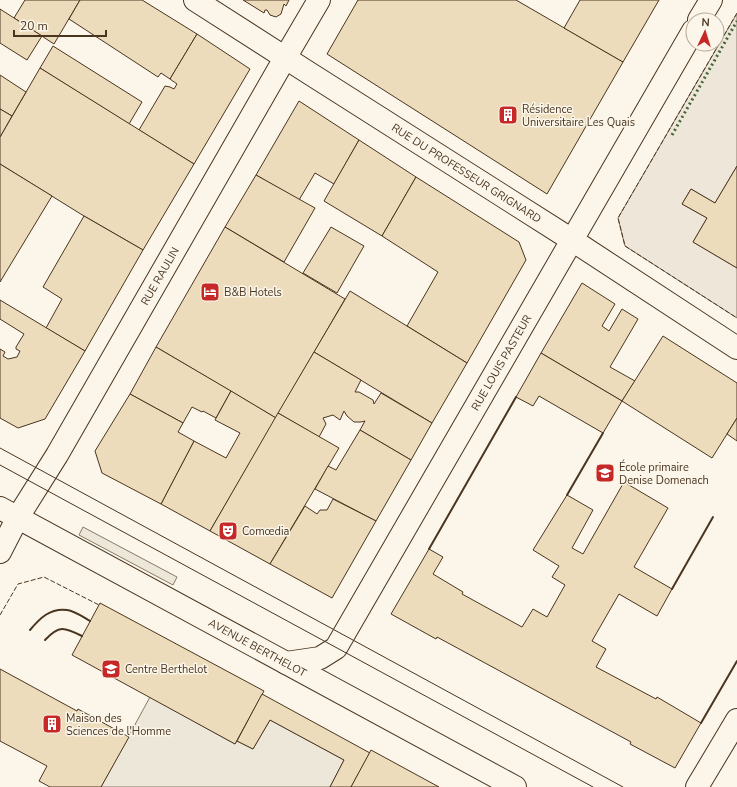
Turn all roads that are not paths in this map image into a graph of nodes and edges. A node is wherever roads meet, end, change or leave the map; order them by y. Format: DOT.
graph roads {
  1 [pos="195,0"];
  2 [pos="320,0"];
  3 [pos="711,0"];
  4 [pos="704,12"];
  5 [pos="685,44"];
  6 [pos="284,58"];
  7 [pos="572,240"];
  8 [pos="737,348"];
  9 [pos="9,513"];
  10 [pos="0,552"];
  11 [pos="286,663"];
  12 [pos="737,720"];
  13 [pos="515,787"];
  14 [pos="697,787"];
  1 -- 6 [label="street, RUE DU PROFESSEUR GRIGNARD"];
  2 -- 6 [label="street, RUE RAULIN"];
  3 -- 4 [label="street"];
  5 -- 7 [label="street, RUE LOUIS PASTEUR"];
  6 -- 7 [label="street, RUE DU PROFESSEUR GRIGNARD"];
  6 -- 9 [label="street, RUE RAULIN"];
  7 -- 8 [label="street, RUE DU PROFESSEUR GRIGNARD"];
  7 -- 11 [label="street, RUE LOUIS PASTEUR"];
  9 -- 10 [label="street, RUE RAULIN"];
  9 -- 11 [label="street, AVENUE BERTHELOT"];
  11 -- 13 [label="street, AVENUE BERTHELOT"];
  12 -- 14 [label="street"];
}
